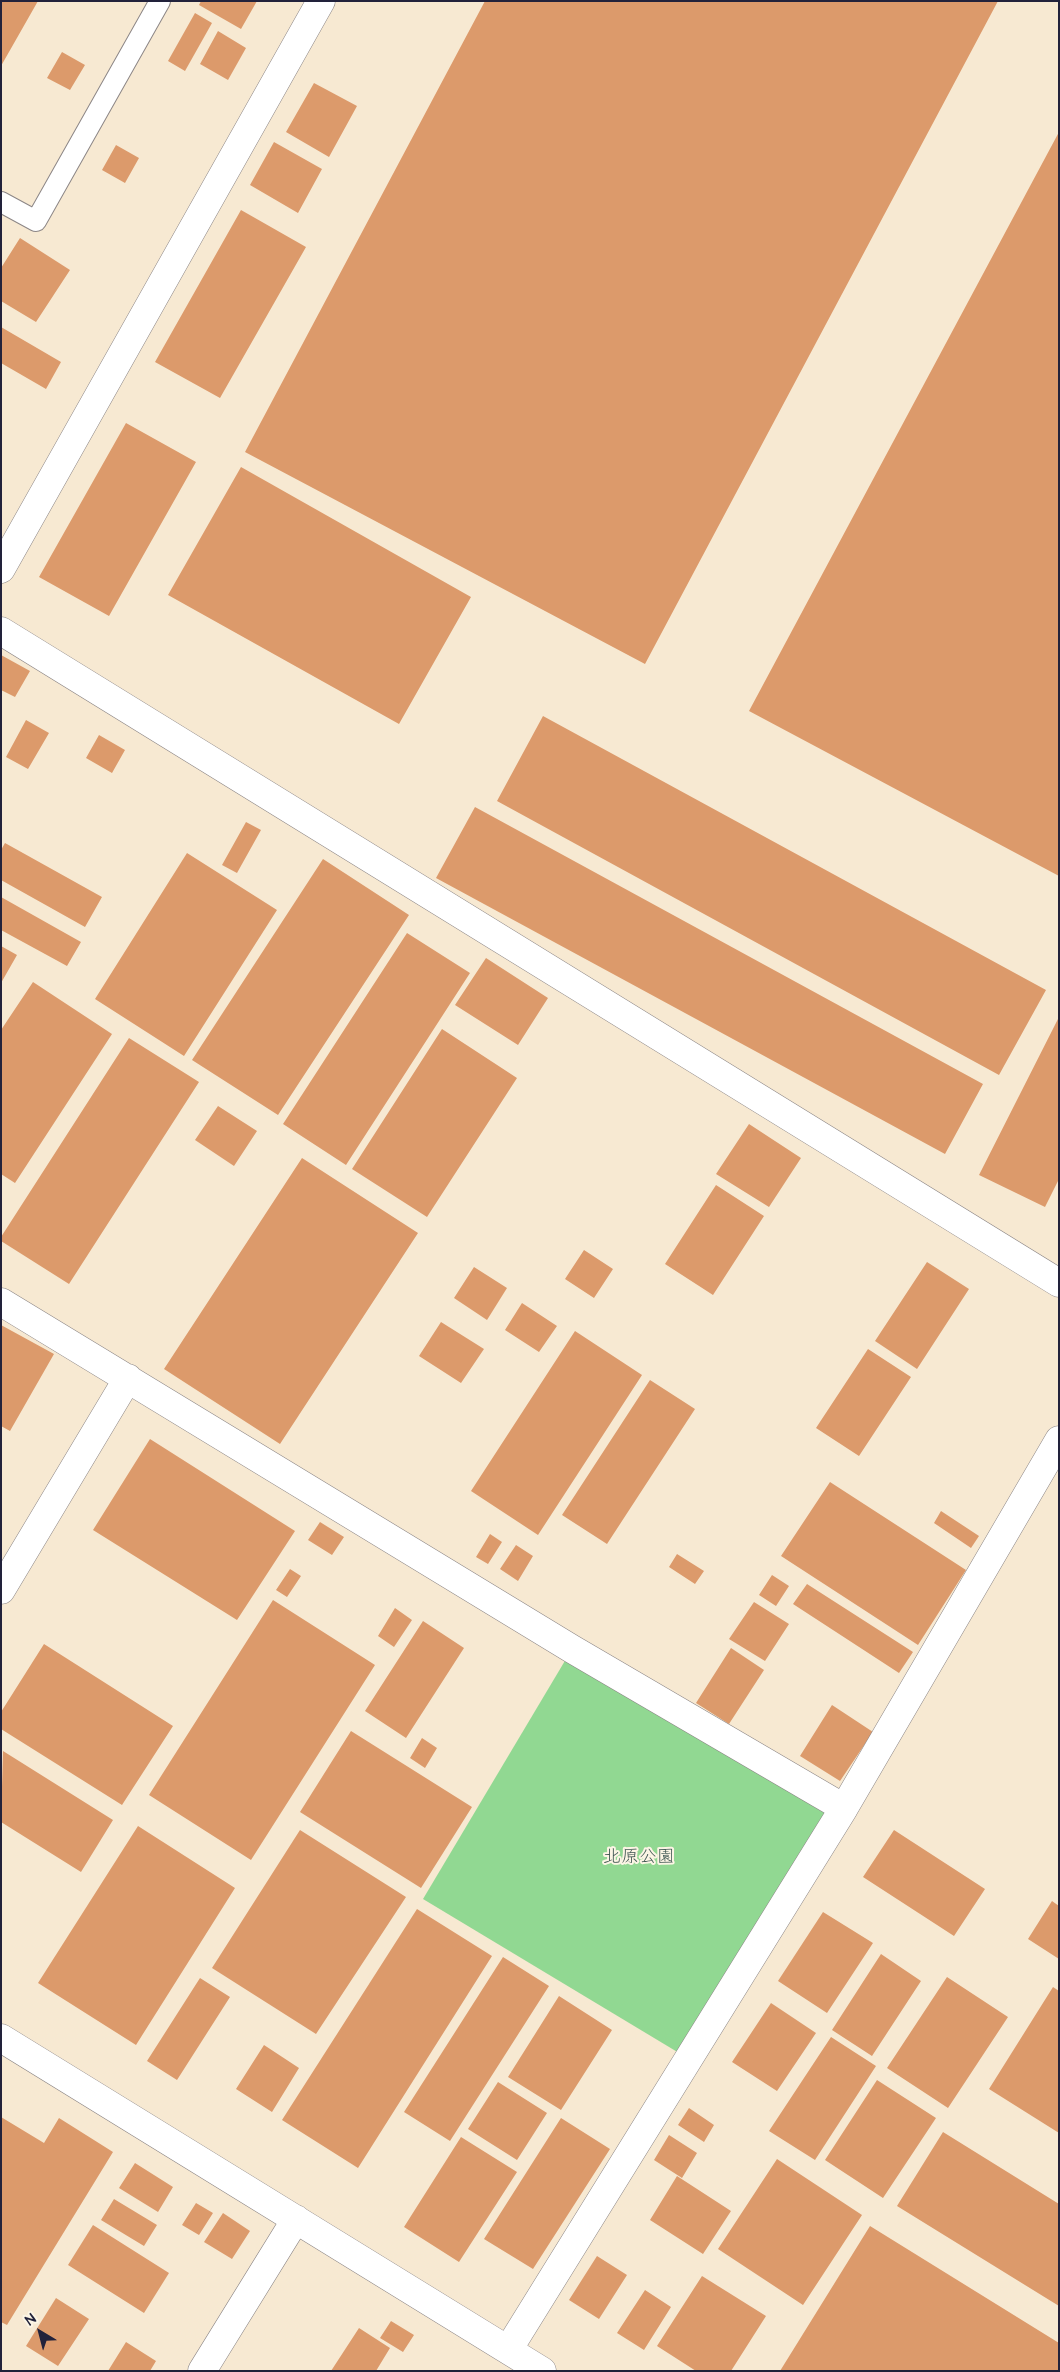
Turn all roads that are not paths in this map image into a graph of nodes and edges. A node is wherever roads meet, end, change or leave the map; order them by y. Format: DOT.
graph roads {
  1 [pos="160,1"];
  2 [pos="321,1"];
  3 [pos="1,202"];
  4 [pos="1,569"];
  5 [pos="1,631"];
  6 [pos="1059,1283"];
  7 [pos="1,1302"];
  8 [pos="128,1378"];
  9 [pos="1059,1440"];
  10 [pos="1,1590"];
  11 [pos="844,1808"];
  12 [pos="1,2038"];
  13 [pos="296,2219"];
  14 [pos="508,2350"];
  15 [pos="202,2371"];
  16 [pos="542,2371"];
  1 -- 3 [label="lane"];
  2 -- 4 [label="street"];
  5 -- 6 [label="street"];
  7 -- 8 [label="street"];
  8 -- 10 [label="street"];
  8 -- 11 [label="street"];
  9 -- 11 [label="street"];
  11 -- 14 [label="street"];
  12 -- 13 [label="street"];
  13 -- 14 [label="street"];
  13 -- 15 [label="street"];
  14 -- 16 [label="street"];
}
